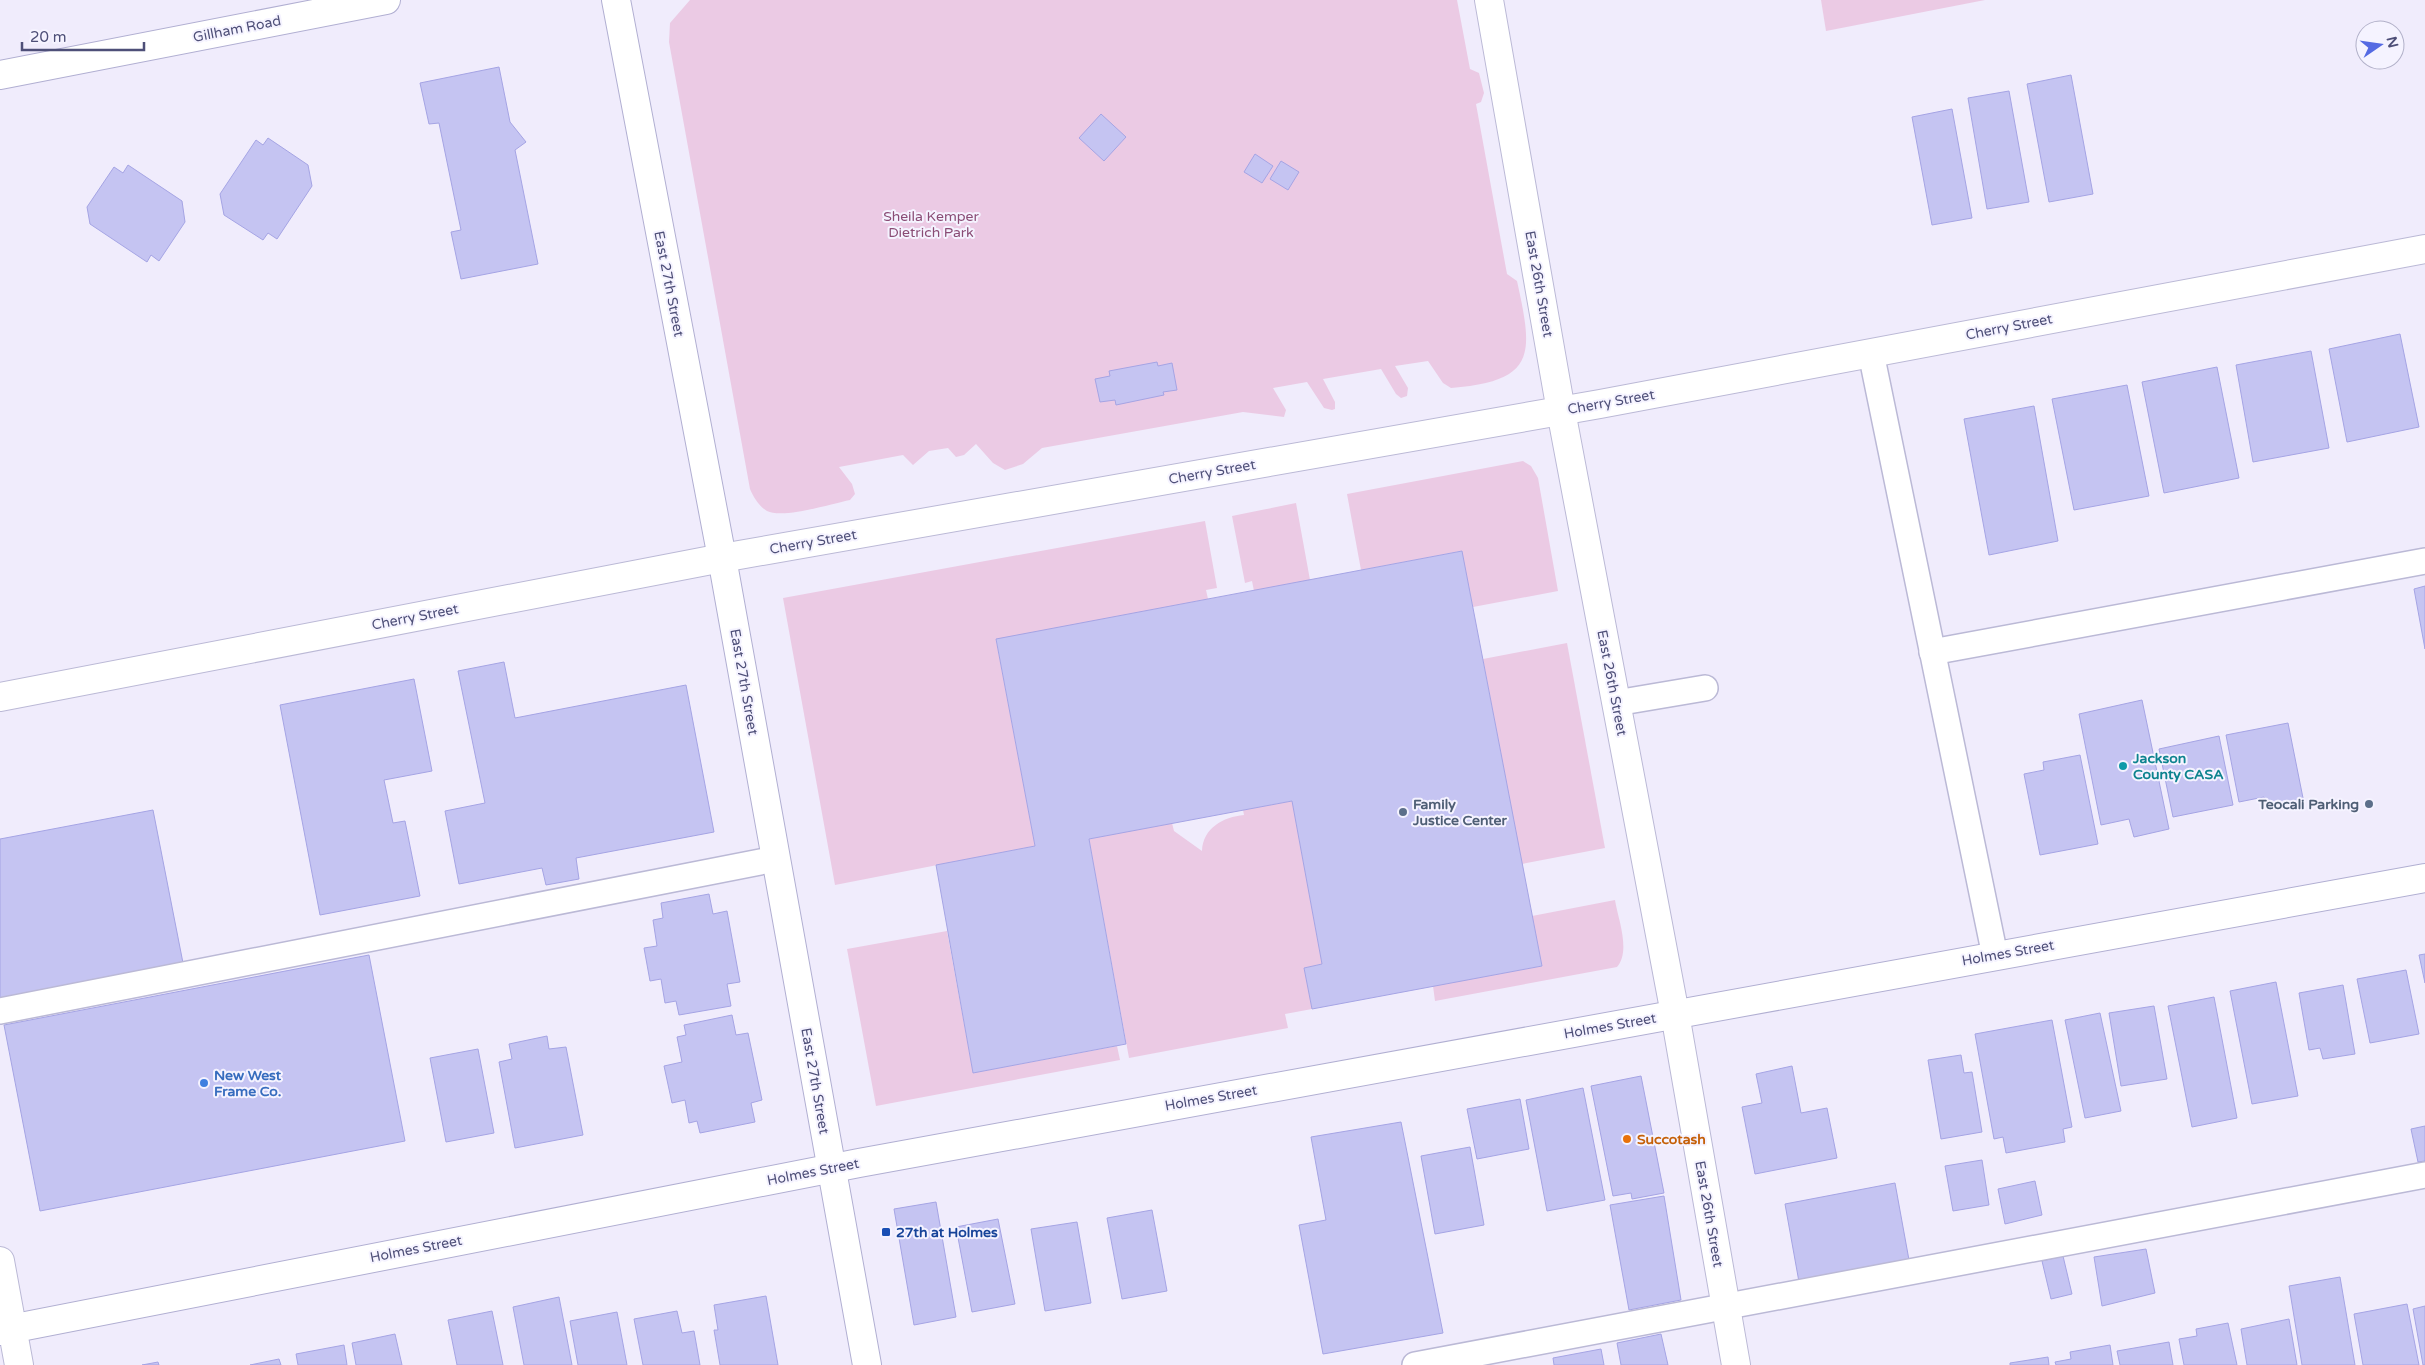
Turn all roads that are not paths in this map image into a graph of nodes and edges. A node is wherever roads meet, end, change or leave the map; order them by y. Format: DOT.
graph roads {
  1 [pos="386,0"];
  2 [pos="616,0"];
  3 [pos="1489,0"];
  4 [pos="0,75"];
  5 [pos="2425,249"];
  6 [pos="1871,353"];
  7 [pos="1561,411"];
  8 [pos="722,558"];
  9 [pos="2425,561"];
  10 [pos="1932,652"];
  11 [pos="1704,688"];
  12 [pos="0,697"];
  13 [pos="1616,703"];
  14 [pos="775,859"];
  15 [pos="2425,878"];
  16 [pos="1995,956"];
  17 [pos="0,1011"];
  18 [pos="1675,1014"];
  19 [pos="830,1168"];
  20 [pos="2425,1176"];
  21 [pos="0,1261"];
  22 [pos="1726,1307"];
  23 [pos="6,1330"];
  24 [pos="19,1365"];
  25 [pos="867,1365"];
  26 [pos="1415,1365"];
  27 [pos="1736,1365"];
  1 -- 4 [label="street, Gillham Road"];
  2 -- 8 [label="street, East 27th Street"];
  3 -- 7 [label="street, East 26th Street"];
  5 -- 6 [label="street, Cherry Street"];
  6 -- 7 [label="street, Cherry Street"];
  6 -- 10 [label="lane"];
  7 -- 8 [label="street, Cherry Street"];
  7 -- 13 [label="street, East 26th Street"];
  8 -- 12 [label="street, Cherry Street"];
  8 -- 14 [label="street, East 27th Street"];
  9 -- 10 [label="lane"];
  10 -- 16 [label="lane"];
  11 -- 13 [label="lane"];
  13 -- 18 [label="street, East 26th Street"];
  14 -- 17 [label="lane"];
  14 -- 19 [label="street, East 27th Street"];
  15 -- 16 [label="street, Holmes Street"];
  16 -- 18 [label="street, Holmes Street"];
  18 -- 19 [label="street, Holmes Street"];
  18 -- 22 [label="street, East 26th Street"];
  19 -- 23 [label="street, Holmes Street"];
  19 -- 25 [label="street, East 27th Street"];
  20 -- 22 [label="lane"];
  21 -- 23 [label="street"];
  22 -- 26 [label="lane"];
  22 -- 27 [label="street, East 26th Street"];
  23 -- 24 [label="street"];
}
